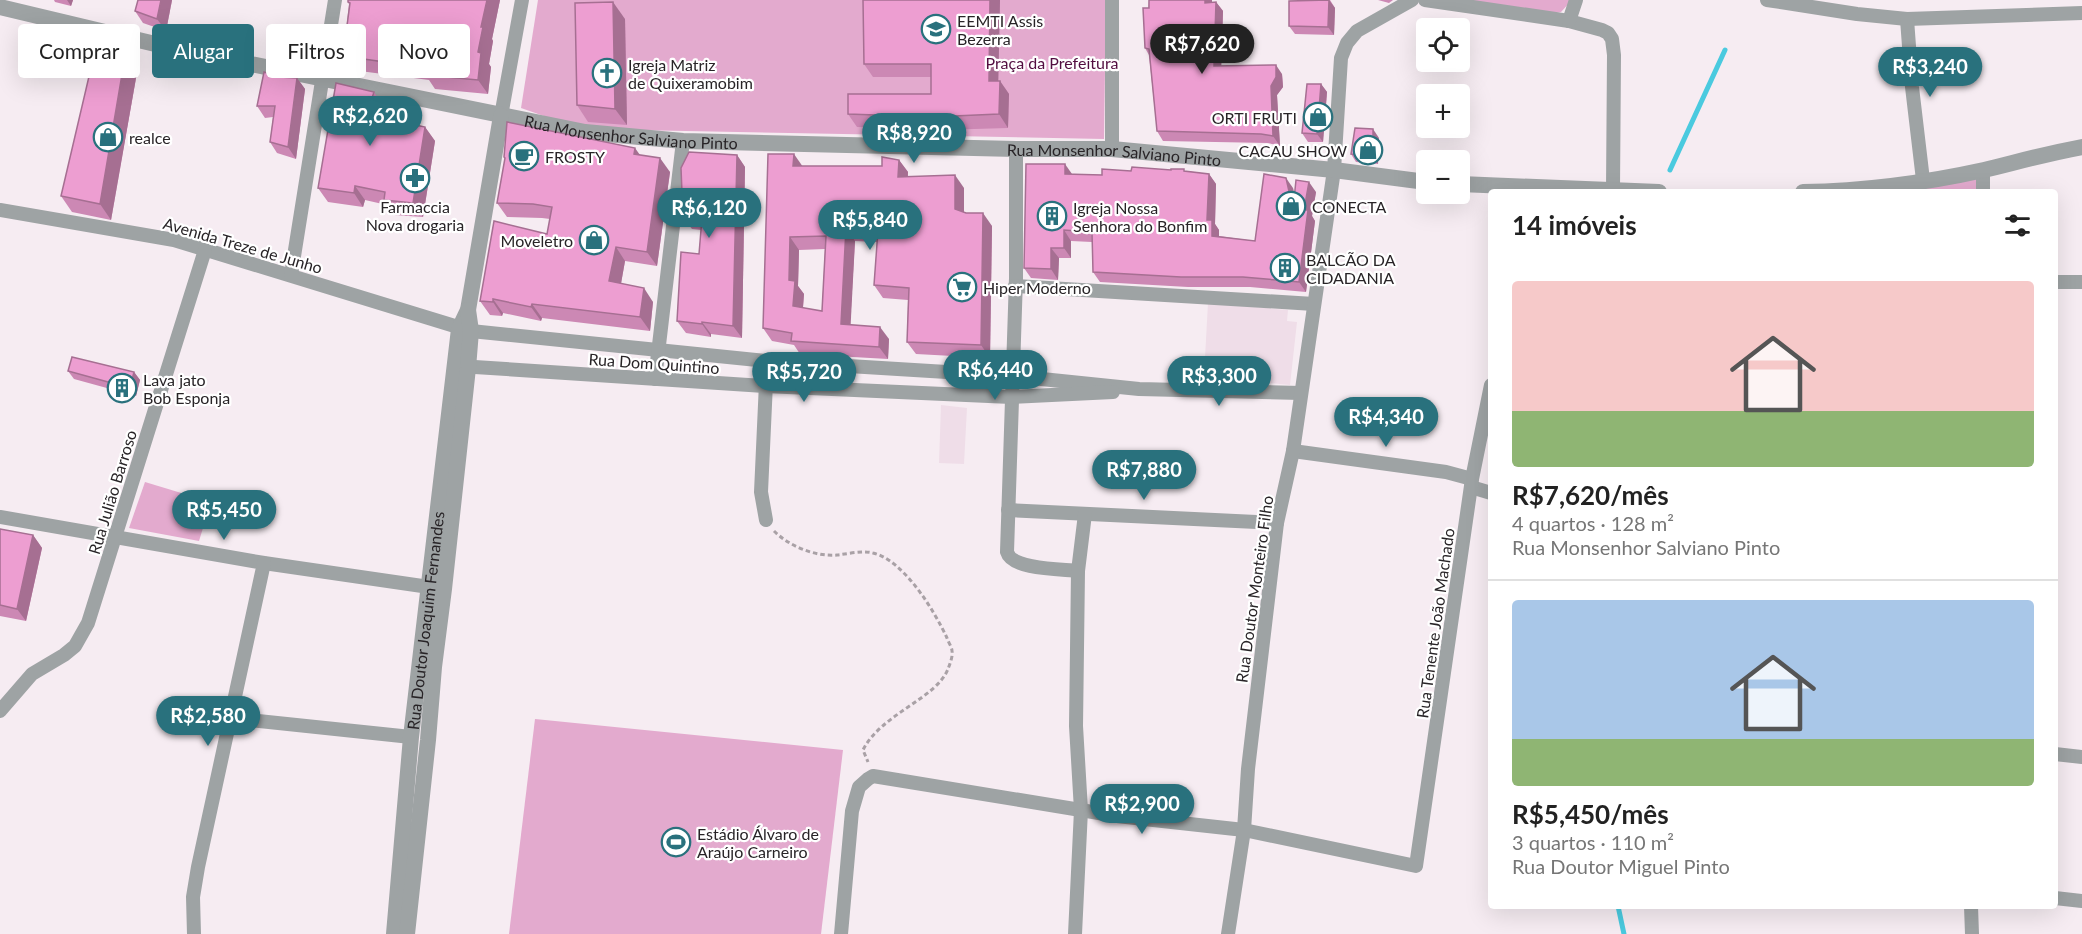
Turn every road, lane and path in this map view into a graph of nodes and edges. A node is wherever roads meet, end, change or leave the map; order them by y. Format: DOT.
graph roads {
  1 [pos="335,0"];
  2 [pos="522,0"];
  3 [pos="1112,0"];
  4 [pos="1412,0"];
  5 [pos="1425,0"];
  6 [pos="1576,0"];
  7 [pos="1768,0"];
  8 [pos="0,7"];
  9 [pos="2082,13"];
  10 [pos="1907,19"];
  11 [pos="1569,21"];
  12 [pos="322,79"];
  13 [pos="501,116"];
  14 [pos="683,141"];
  15 [pos="2082,147"];
  16 [pos="1016,149"];
  17 [pos="1112,149"];
  18 [pos="1334,170"];
  19 [pos="1983,170"];
  20 [pos="1923,180"];
  21 [pos="1416,181"];
  22 [pos="1470,185"];
  23 [pos="1531,189"];
  24 [pos="1613,189"];
  25 [pos="1850,189"];
  26 [pos="1983,189"];
  27 [pos="0,210"];
  28 [pos="205,250"];
  29 [pos="291,275"];
  30 [pos="2058,282"];
  31 [pos="2082,282"];
  32 [pos="1015,286"];
  33 [pos="1314,304"];
  34 [pos="465,330"];
  35 [pos="658,351"];
  36 [pos="767,362"];
  37 [pos="461,366"];
  38 [pos="1012,376"];
  39 [pos="655,379"];
  40 [pos="765,386"];
  41 [pos="1139,389"];
  42 [pos="1300,393"];
  43 [pos="1011,397"];
  44 [pos="1488,400"];
  45 [pos="1293,451"];
  46 [pos="1472,483"];
  47 [pos="1488,492"];
  48 [pos="1008,510"];
  49 [pos="1085,514"];
  50 [pos="0,517"];
  51 [pos="766,520"];
  52 [pos="1277,523"];
  53 [pos="115,537"];
  54 [pos="264,563"];
  55 [pos="1078,570"];
  56 [pos="437,588"];
  57 [pos="0,711"];
  58 [pos="231,718"];
  59 [pos="411,737"];
  60 [pos="2058,754"];
  61 [pos="2082,757"];
  62 [pos="873,776"];
  63 [pos="1081,810"];
  64 [pos="1244,830"];
  65 [pos="2058,898"];
  66 [pos="2082,901"];
  67 [pos="1971,909"];
  68 [pos="194,934"];
  69 [pos="394,934"];
  70 [pos="407,934"];
  71 [pos="840,934"];
  72 [pos="1075,934"];
  73 [pos="1228,934"];
  74 [pos="1972,934"];
  1 -- 12 [label="street"];
  2 -- 13 [label="street"];
  3 -- 17 [label="street"];
  4 -- 18 [label="street, Rua Doutor Monteiro Filho"];
  5 -- 11 [label="street"];
  6 -- 11 [label="street"];
  7 -- 10 [label="street"];
  8 -- 12 [label="street, Rua Monsenhor Salviano Pinto"];
  9 -- 10 [label="street"];
  10 -- 20 [label="street"];
  11 -- 24 [label="street"];
  12 -- 13 [label="street, Rua Monsenhor Salviano Pinto"];
  12 -- 29 [label="street"];
  13 -- 14 [label="street, Rua Monsenhor Salviano Pinto"];
  13 -- 34 [label="street, Rua Doutor Joaquim Fernandes"];
  14 -- 16 [label="street, Rua Monsenhor Salviano Pinto"];
  14 -- 35 [label="street"];
  15 -- 19 [label="street"];
  16 -- 17 [label="street, Rua Monsenhor Salviano Pinto"];
  16 -- 32 [label="street"];
  17 -- 18 [label="street, Rua Monsenhor Salviano Pinto"];
  18 -- 21 [label="street, Rua Monsenhor Salviano Pinto"];
  18 -- 33 [label="street, Rua Doutor Monteiro Filho"];
  19 -- 20 [label="street"];
  19 -- 26 [label="street"];
  20 -- 25 [label="street"];
  22 -- 23 [label="street"];
  23 -- 24 [label="street"];
  27 -- 28 [label="street, Avenida Treze de Junho"];
  28 -- 29 [label="street, Avenida Treze de Junho"];
  28 -- 53 [label="street, Rua Julião Barroso"];
  29 -- 34 [label="street, Avenida Treze de Junho"];
  30 -- 31 [label="street"];
  32 -- 33 [label="street"];
  32 -- 38 [label="street"];
  33 -- 42 [label="street, Rua Doutor Monteiro Filho"];
  34 -- 35 [label="street, Rua Dom Quintino"];
  34 -- 37 [label="street, Rua Doutor Joaquim Fernandes"];
  35 -- 36 [label="street, Rua Dom Quintino"];
  35 -- 39 [label="street"];
  36 -- 38 [label="street, Rua Dom Quintino"];
  36 -- 40 [label="street"];
  37 -- 39 [label="street, Rua Dom Quintino"];
  37 -- 56 [label="street, Rua Doutor Joaquim Fernandes"];
  38 -- 41 [label="street, Rua Dom Quintino"];
  38 -- 43 [label="street"];
  39 -- 40 [label="street, Rua Dom Quintino"];
  40 -- 43 [label="street, Rua Dom Quintino"];
  40 -- 51 [label="street"];
  41 -- 42 [label="street, Rua Dom Quintino"];
  41 -- 43 [label="street, Rua Dom Quintino"];
  42 -- 45 [label="street, Rua Doutor Monteiro Filho"];
  43 -- 48 [label="street"];
  44 -- 46 [label="street, Rua Tenente João Machado"];
  45 -- 46 [label="street"];
  45 -- 52 [label="street, Rua Doutor Monteiro Filho"];
  46 -- 47 [label="street"];
  46 -- 64 [label="street, Rua Tenente João Machado"];
  48 -- 49 [label="street"];
  48 -- 55 [label="street"];
  49 -- 52 [label="street"];
  49 -- 55 [label="street"];
  50 -- 53 [label="street"];
  51 -- 62 [label="path"];
  52 -- 64 [label="street, Rua Doutor Monteiro Filho"];
  53 -- 54 [label="street"];
  53 -- 57 [label="street, Rua Julião Barroso"];
  54 -- 56 [label="street"];
  54 -- 58 [label="street"];
  55 -- 63 [label="street"];
  56 -- 59 [label="street, Rua Doutor Joaquim Fernandes"];
  56 -- 70 [label="street, Rua Doutor Joaquim Fernandes"];
  58 -- 59 [label="street"];
  58 -- 68 [label="street"];
  59 -- 69 [label="street, Rua Doutor Joaquim Fernandes"];
  60 -- 61 [label="street"];
  62 -- 63 [label="street"];
  62 -- 71 [label="street"];
  63 -- 64 [label="street"];
  63 -- 72 [label="street"];
  64 -- 73 [label="street, Rua Doutor Monteiro Filho"];
  65 -- 66 [label="street"];
  67 -- 74 [label="street"];
}
